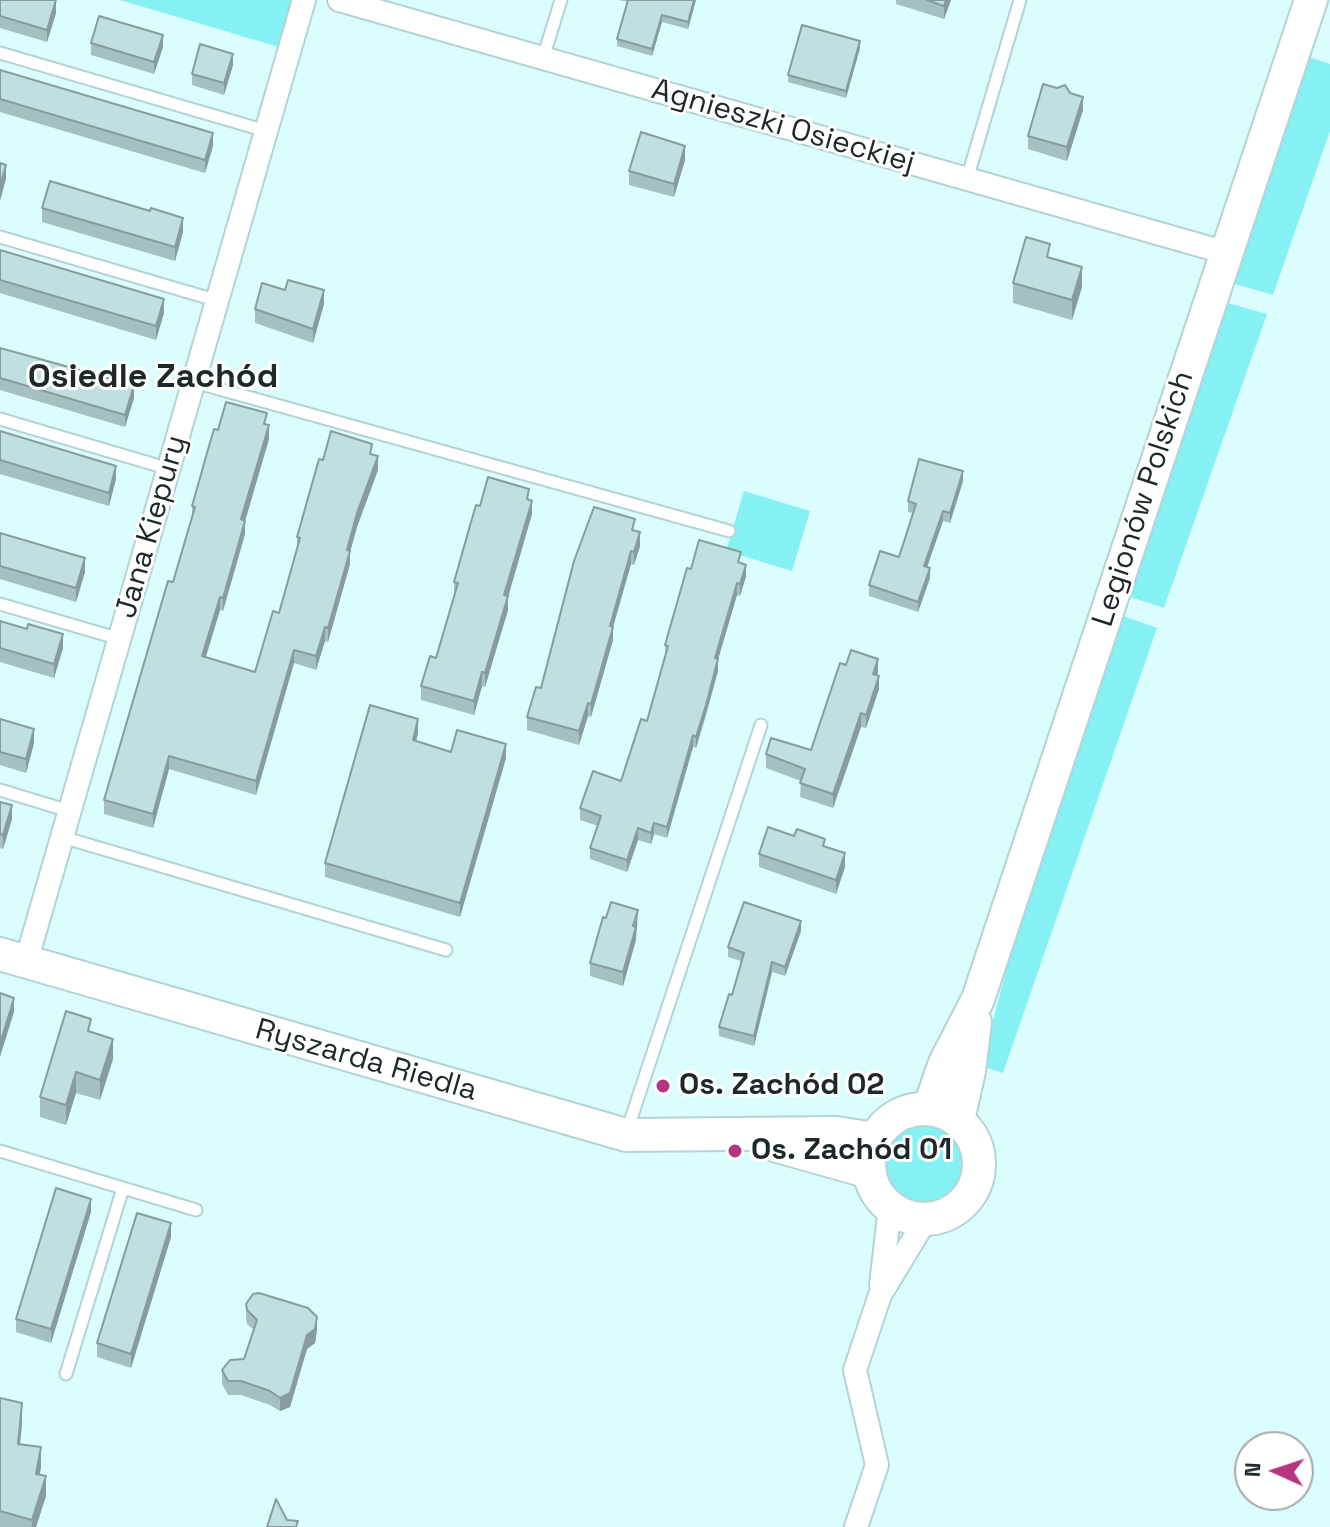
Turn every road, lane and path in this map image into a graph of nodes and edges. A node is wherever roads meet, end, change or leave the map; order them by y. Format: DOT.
graph roads {
  1 [pos="304,0"];
  2 [pos="339,0"];
  3 [pos="561,0"];
  4 [pos="1020,0"];
  5 [pos="1311,0"];
  6 [pos="0,53"];
  7 [pos="543,58"];
  8 [pos="256,128"];
  9 [pos="967,179"];
  10 [pos="0,237"];
  11 [pos="1227,253"];
  12 [pos="205,297"];
  13 [pos="194,382"];
  14 [pos="0,419"];
  15 [pos="156,465"];
  16 [pos="729,531"];
  17 [pos="0,604"];
  18 [pos="120,639"];
  19 [pos="761,725"];
  20 [pos="0,790"];
  21 [pos="69,811"];
  22 [pos="62,837"];
  23 [pos="446,950"];
  24 [pos="13,958"];
  25 [pos="943,1115"];
  26 [pos="737,1134"];
  27 [pos="626,1135"];
  28 [pos="875,1139"];
  29 [pos="0,1151"];
  30 [pos="870,1172"];
  31 [pos="123,1188"];
  32 [pos="890,1207"];
  33 [pos="196,1210"];
  34 [pos="926,1219"];
  35 [pos="880,1295"];
  36 [pos="66,1374"];
  37 [pos="856,1527"];
  1 -- 13 [label="street, Jana Kiepury"];
  2 -- 7 [label="street, Agnieszki Osieckiej"];
  3 -- 7 [label="lane"];
  4 -- 9 [label="lane"];
  5 -- 11 [label="street, Legionów Polskich"];
  6 -- 8 [label="lane"];
  7 -- 9 [label="street, Agnieszki Osieckiej"];
  9 -- 11 [label="street, Agnieszki Osieckiej"];
  10 -- 12 [label="lane"];
  11 -- 25 [label="street, Legionów Polskich"];
  13 -- 16 [label="lane"];
  13 -- 18 [label="street, Jana Kiepury"];
  14 -- 15 [label="lane"];
  17 -- 18 [label="lane"];
  18 -- 21 [label="street, Jana Kiepury"];
  19 -- 27 [label="lane"];
  20 -- 21 [label="lane"];
  21 -- 22 [label="street, Jana Kiepury"];
  22 -- 23 [label="lane"];
  22 -- 24 [label="street, Jana Kiepury"];
  24 -- 27 [label="street, Ryszarda Riedla"];
  25 -- 28 [label="street"];
  25 -- 34 [label="street"];
  26 -- 27 [label="street, Ryszarda Riedla"];
  26 -- 28 [label="street, Ryszarda Riedla"];
  26 -- 30 [label="street, Ryszarda Riedla"];
  28 -- 30 [label="street"];
  29 -- 31 [label="lane"];
  30 -- 32 [label="street"];
  31 -- 33 [label="lane"];
  31 -- 36 [label="lane"];
  32 -- 34 [label="street"];
  32 -- 35 [label="street"];
  34 -- 35 [label="street"];
  35 -- 37 [label="street"];
}
